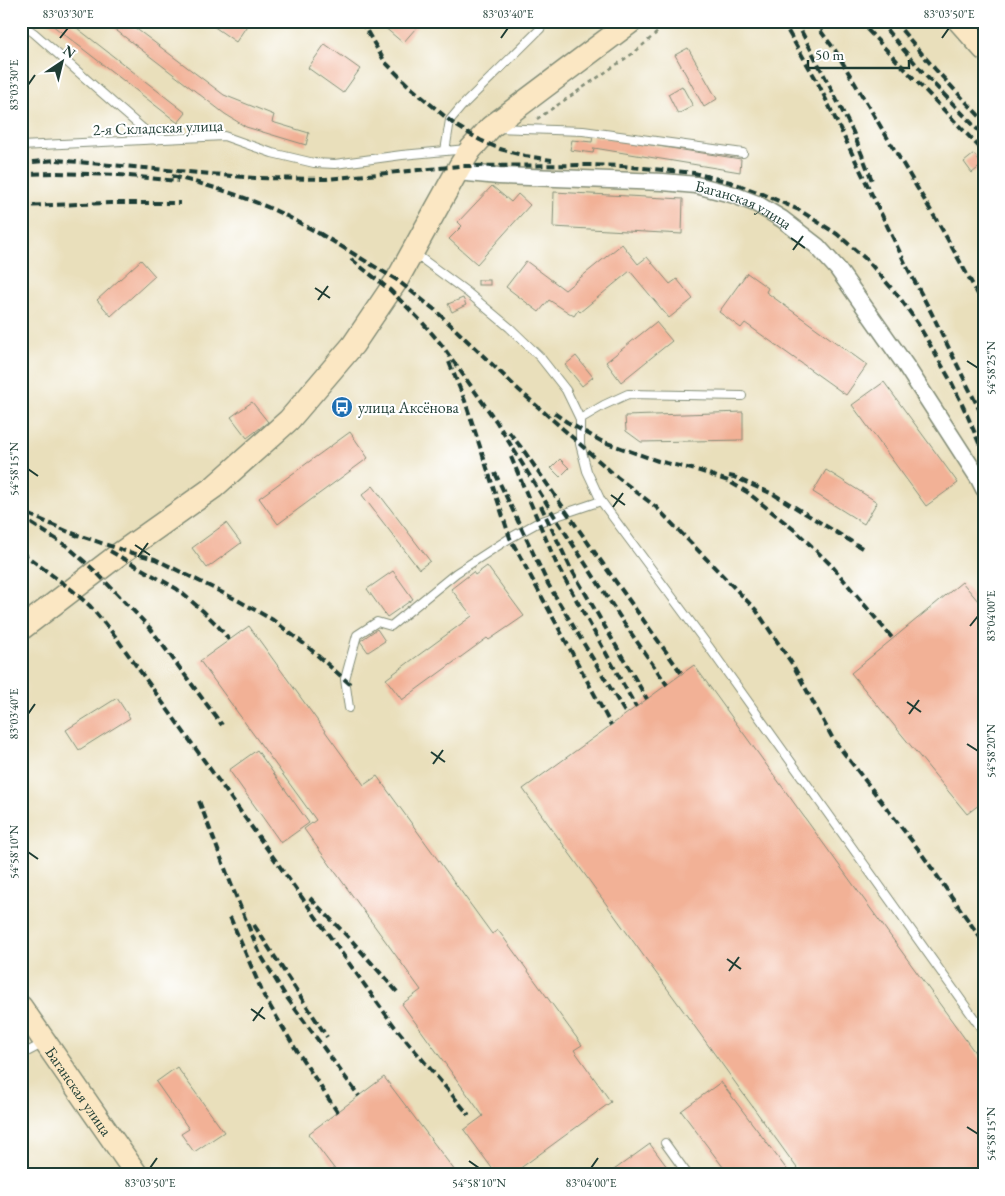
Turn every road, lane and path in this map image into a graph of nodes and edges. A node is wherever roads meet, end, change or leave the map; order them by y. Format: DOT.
graph roads {
  1 [pos="545,21"];
  2 [pos="632,21"];
  3 [pos="670,21"];
  4 [pos="959,21"];
  5 [pos="21,24"];
  6 [pos="984,49"];
  7 [pos="491,127"];
  8 [pos="523,129"];
  9 [pos="156,140"];
  10 [pos="21,146"];
  11 [pos="471,149"];
  12 [pos="445,151"];
  13 [pos="743,152"];
  14 [pos="457,172"];
  15 [pos="412,252"];
  16 [pos="742,396"];
  17 [pos="580,419"];
  18 [pos="984,489"];
  19 [pos="602,501"];
  20 [pos="21,630"];
  21 [pos="348,708"];
  22 [pos="21,1007"];
  23 [pos="984,1032"];
  24 [pos="45,1042"];
  25 [pos="21,1055"];
  26 [pos="665,1143"];
  27 [pos="137,1175"];
  28 [pos="688,1175"];
  1 -- 12 [label="lane"];
  2 -- 7 [label="street"];
  3 -- 8 [label="path"];
  4 -- 6 [label="street"];
  5 -- 9 [label="lane"];
  7 -- 8 [label="lane"];
  7 -- 11 [label="street"];
  8 -- 13 [label="lane"];
  9 -- 10 [label="lane, 2-я Складская улица"];
  9 -- 12 [label="lane, 2-я Складская улица"];
  11 -- 12 [label="lane, 2-я Складская улица"];
  11 -- 14 [label="street"];
  14 -- 15 [label="street"];
  14 -- 18 [label="street, Баганская улица"];
  15 -- 17 [label="lane"];
  15 -- 20 [label="street"];
  16 -- 17 [label="lane"];
  17 -- 19 [label="lane"];
  19 -- 21 [label="lane"];
  19 -- 23 [label="lane"];
  22 -- 24 [label="street, Баганская улица"];
  24 -- 25 [label="lane"];
  24 -- 27 [label="street, Баганская улица"];
  26 -- 28 [label="lane"];
}
